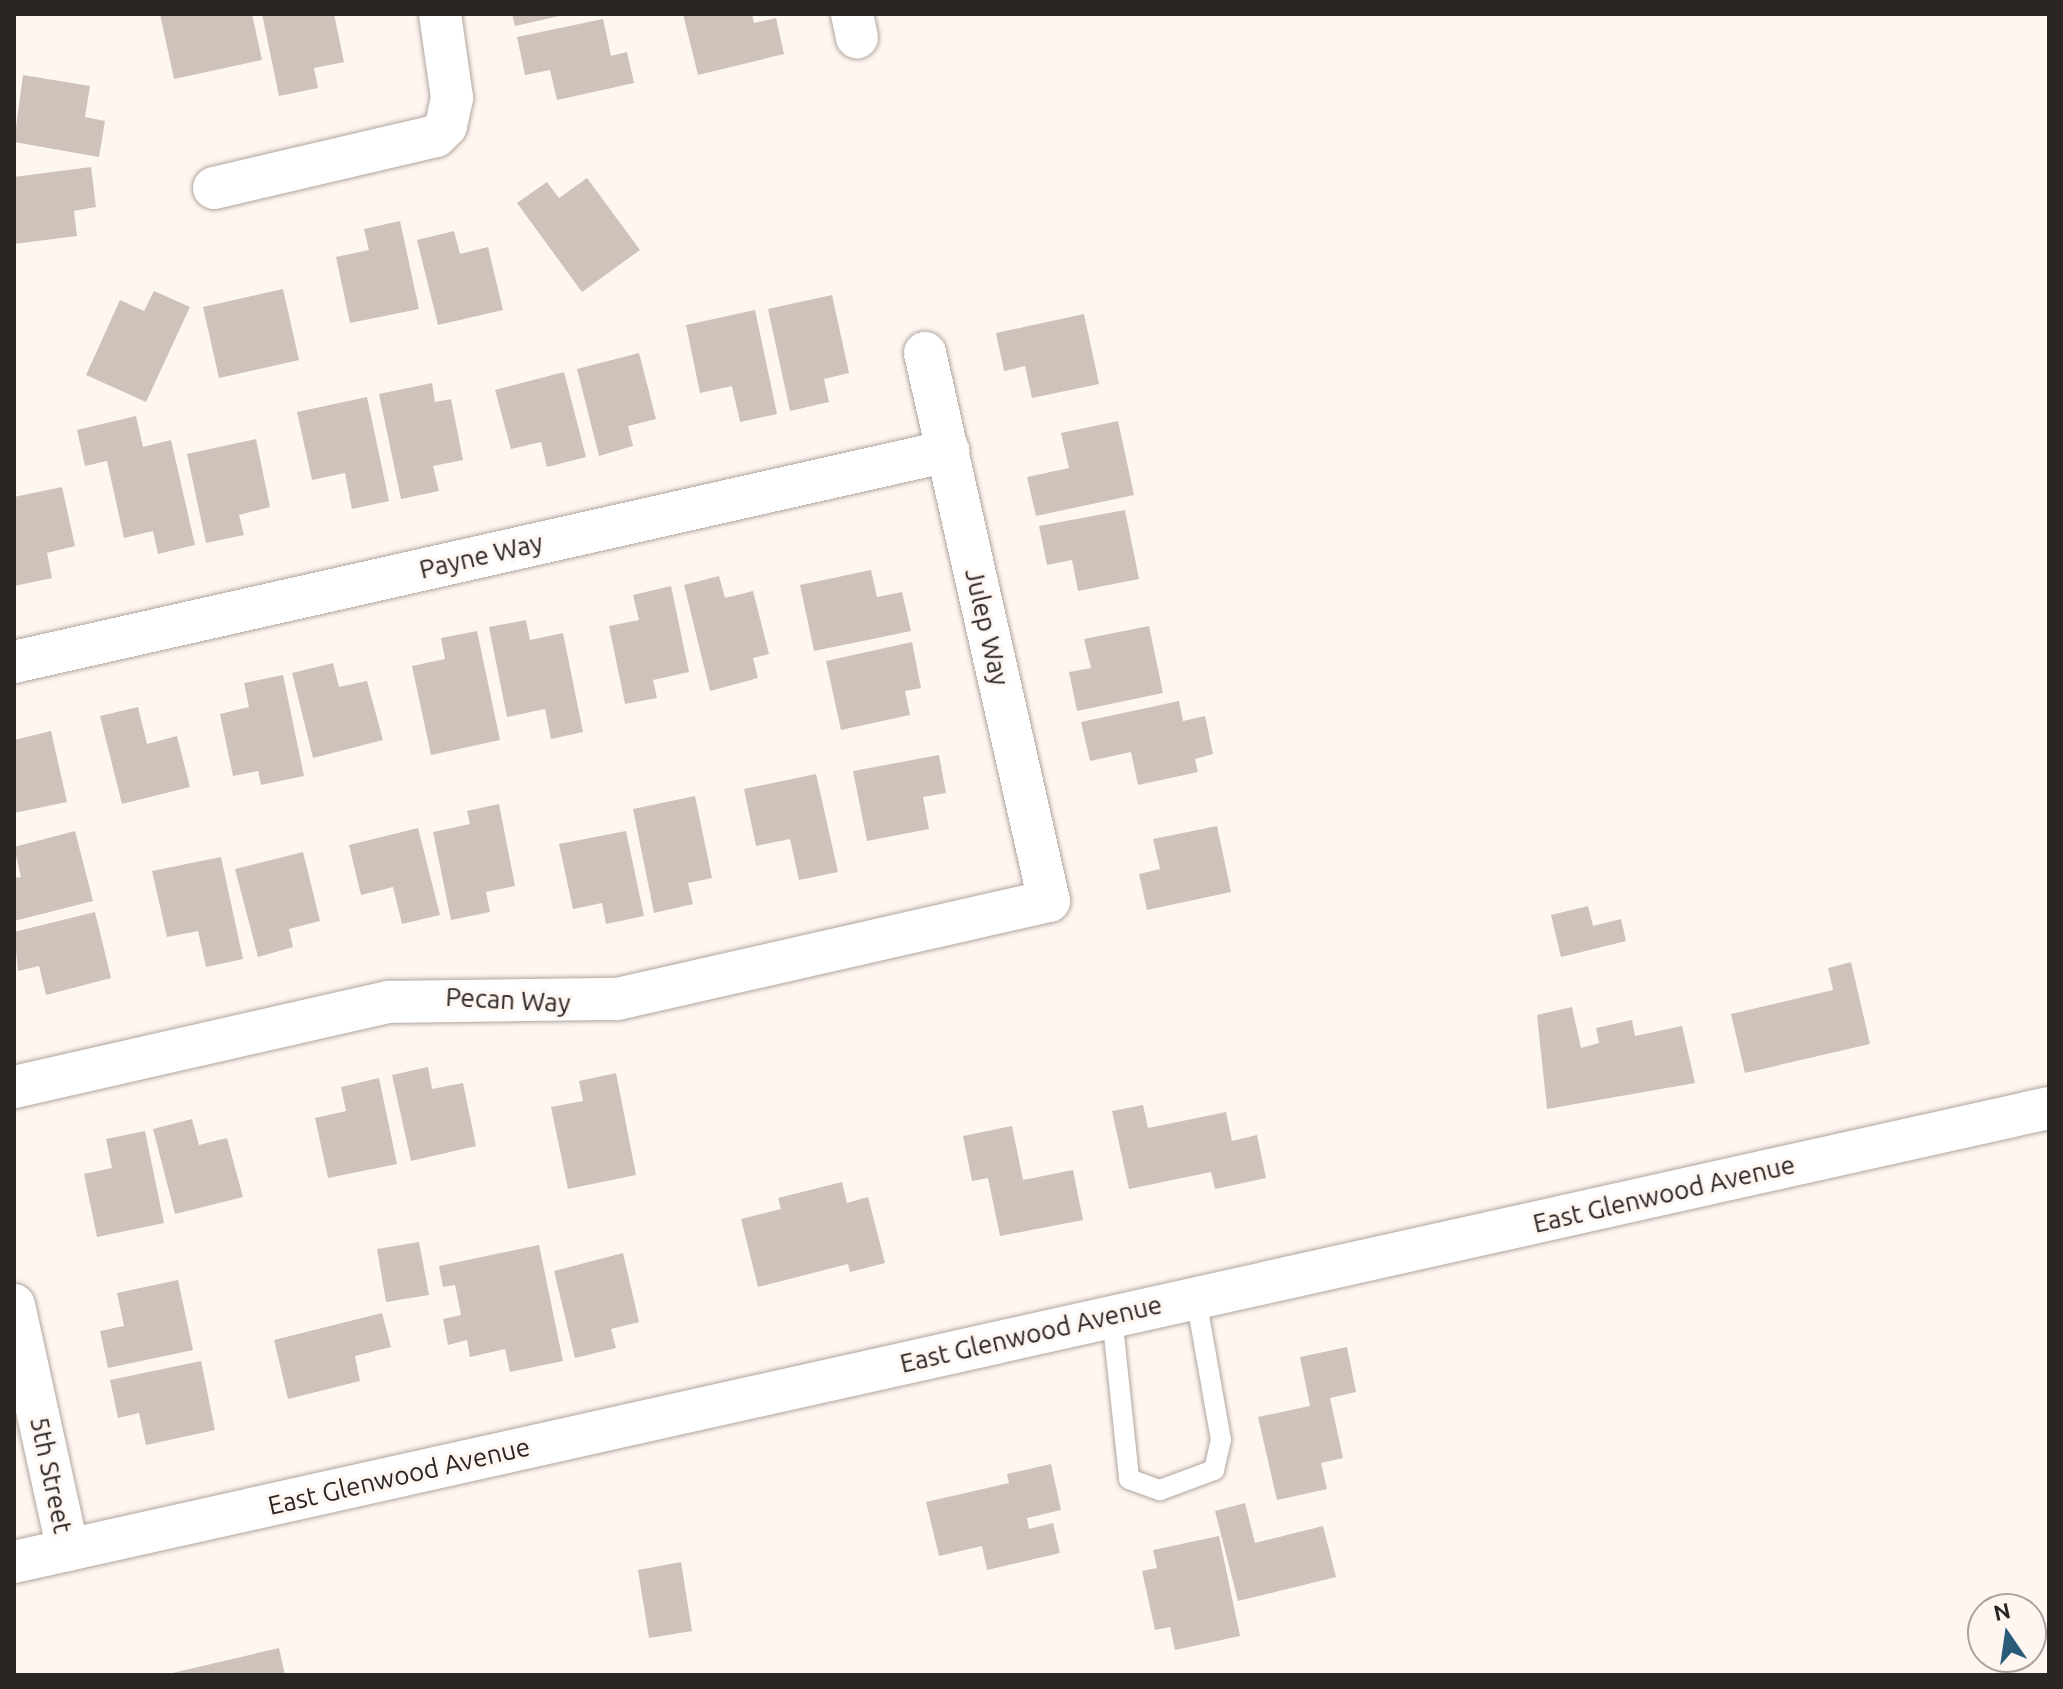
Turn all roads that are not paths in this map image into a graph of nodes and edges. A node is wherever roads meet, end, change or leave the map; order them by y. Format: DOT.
graph roads {
  1 [pos="440,14"];
  2 [pos="214,188"];
  3 [pos="925,353"];
  4 [pos="948,451"];
  5 [pos="14,662"];
  6 [pos="1049,901"];
  7 [pos="14,1087"];
  8 [pos="2049,1108"];
  9 [pos="1196,1298"];
  10 [pos="14,1305"];
  11 [pos="1112,1316"];
  12 [pos="68,1550"];
  13 [pos="14,1562"];
  1 -- 2 [label="street"];
  3 -- 4 [label="street, Julep Way"];
  4 -- 5 [label="street, Payne Way"];
  4 -- 6 [label="street, Julep Way"];
  6 -- 7 [label="street, Pecan Way"];
  8 -- 9 [label="street, East Glenwood Avenue"];
  9 -- 11 [label="street, East Glenwood Avenue"];
  9 -- 11 [label="lane"];
  10 -- 12 [label="street, 5th Street"];
  11 -- 12 [label="street, East Glenwood Avenue"];
  12 -- 13 [label="street, East Glenwood Avenue"];
}
